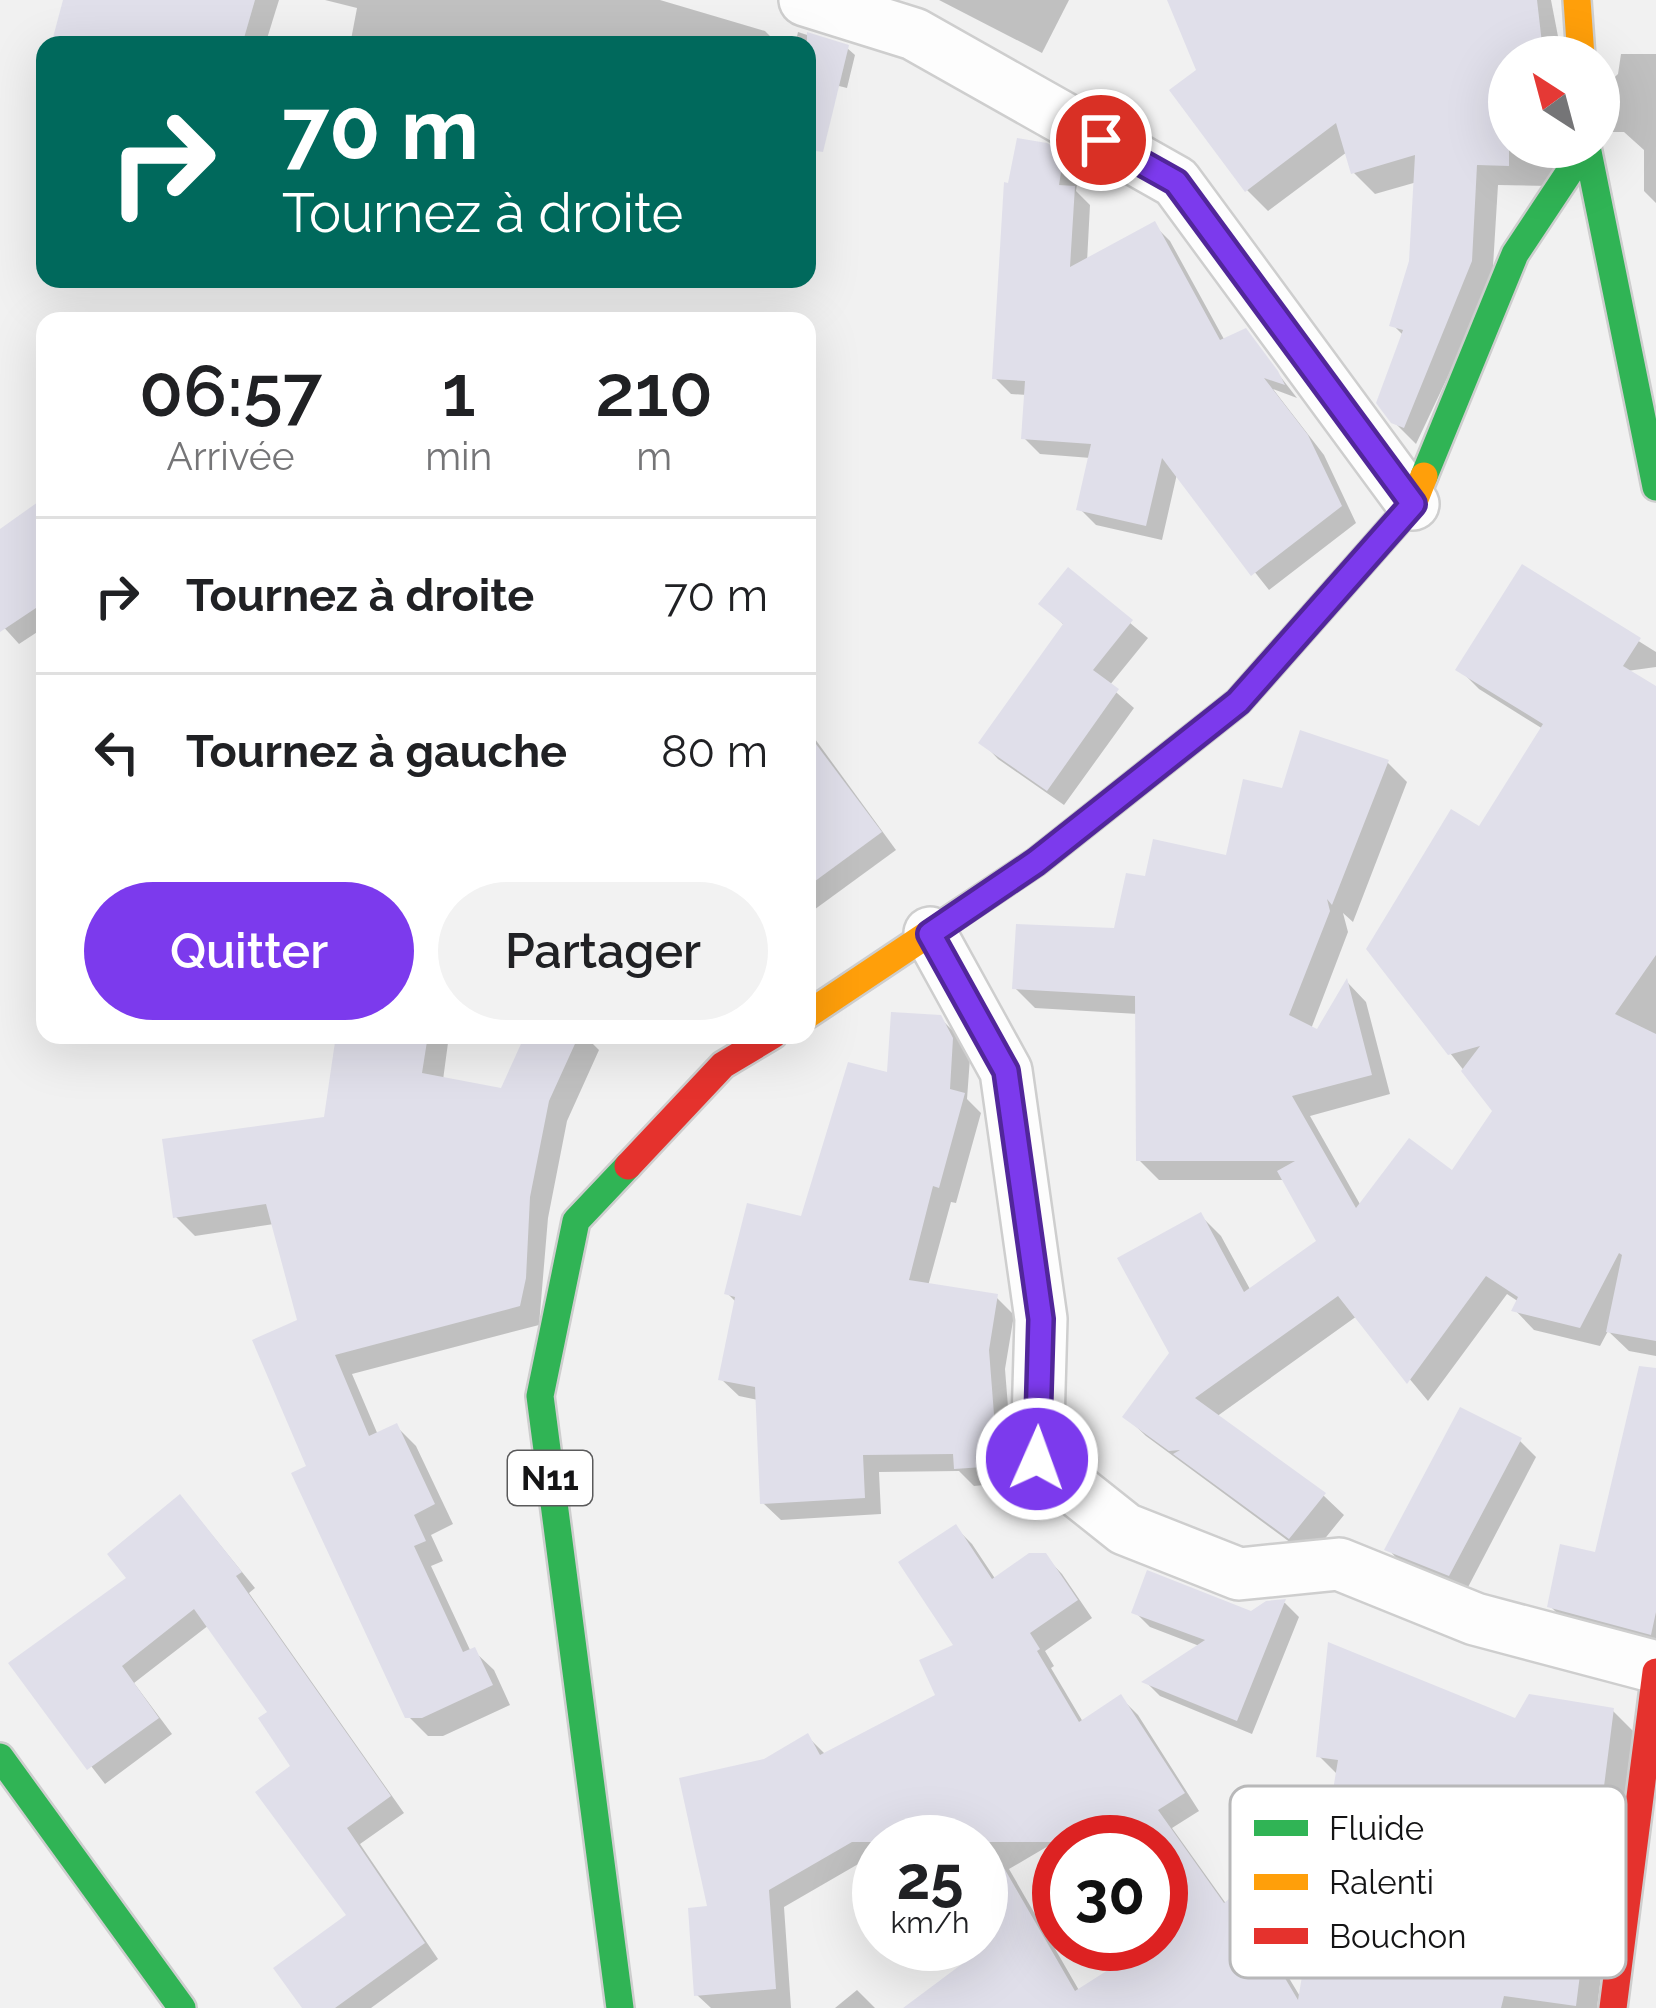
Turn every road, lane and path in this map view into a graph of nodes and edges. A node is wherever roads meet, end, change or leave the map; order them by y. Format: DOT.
graph roads {
  1 [pos="805,0"];
  2 [pos="1577,0"];
  3 [pos="1580,36"];
  4 [pos="1572,168"];
  5 [pos="1590,168"];
  6 [pos="1656,487"];
  7 [pos="1413,504"];
  8 [pos="930,934"];
  9 [pos="816,1009"];
  10 [pos="758,1044"];
  11 [pos="1656,1670"];
  12 [pos="0,1757"];
  13 [pos="1626,1906"];
  14 [pos="1617,1978"];
  15 [pos="182,2008"];
  16 [pos="620,2008"];
  17 [pos="1613,2008"];
  1 -- 7 [label="street"];
  2 -- 3 [label="main road"];
  4 -- 7 [label="main road"];
  5 -- 6 [label="main road"];
  7 -- 8 [label="main road"];
  8 -- 9 [label="main road"];
  8 -- 11 [label="street"];
  10 -- 16 [label="main road, N11"];
  11 -- 13 [label="main road"];
  12 -- 15 [label="main road"];
  14 -- 17 [label="main road"];
}
